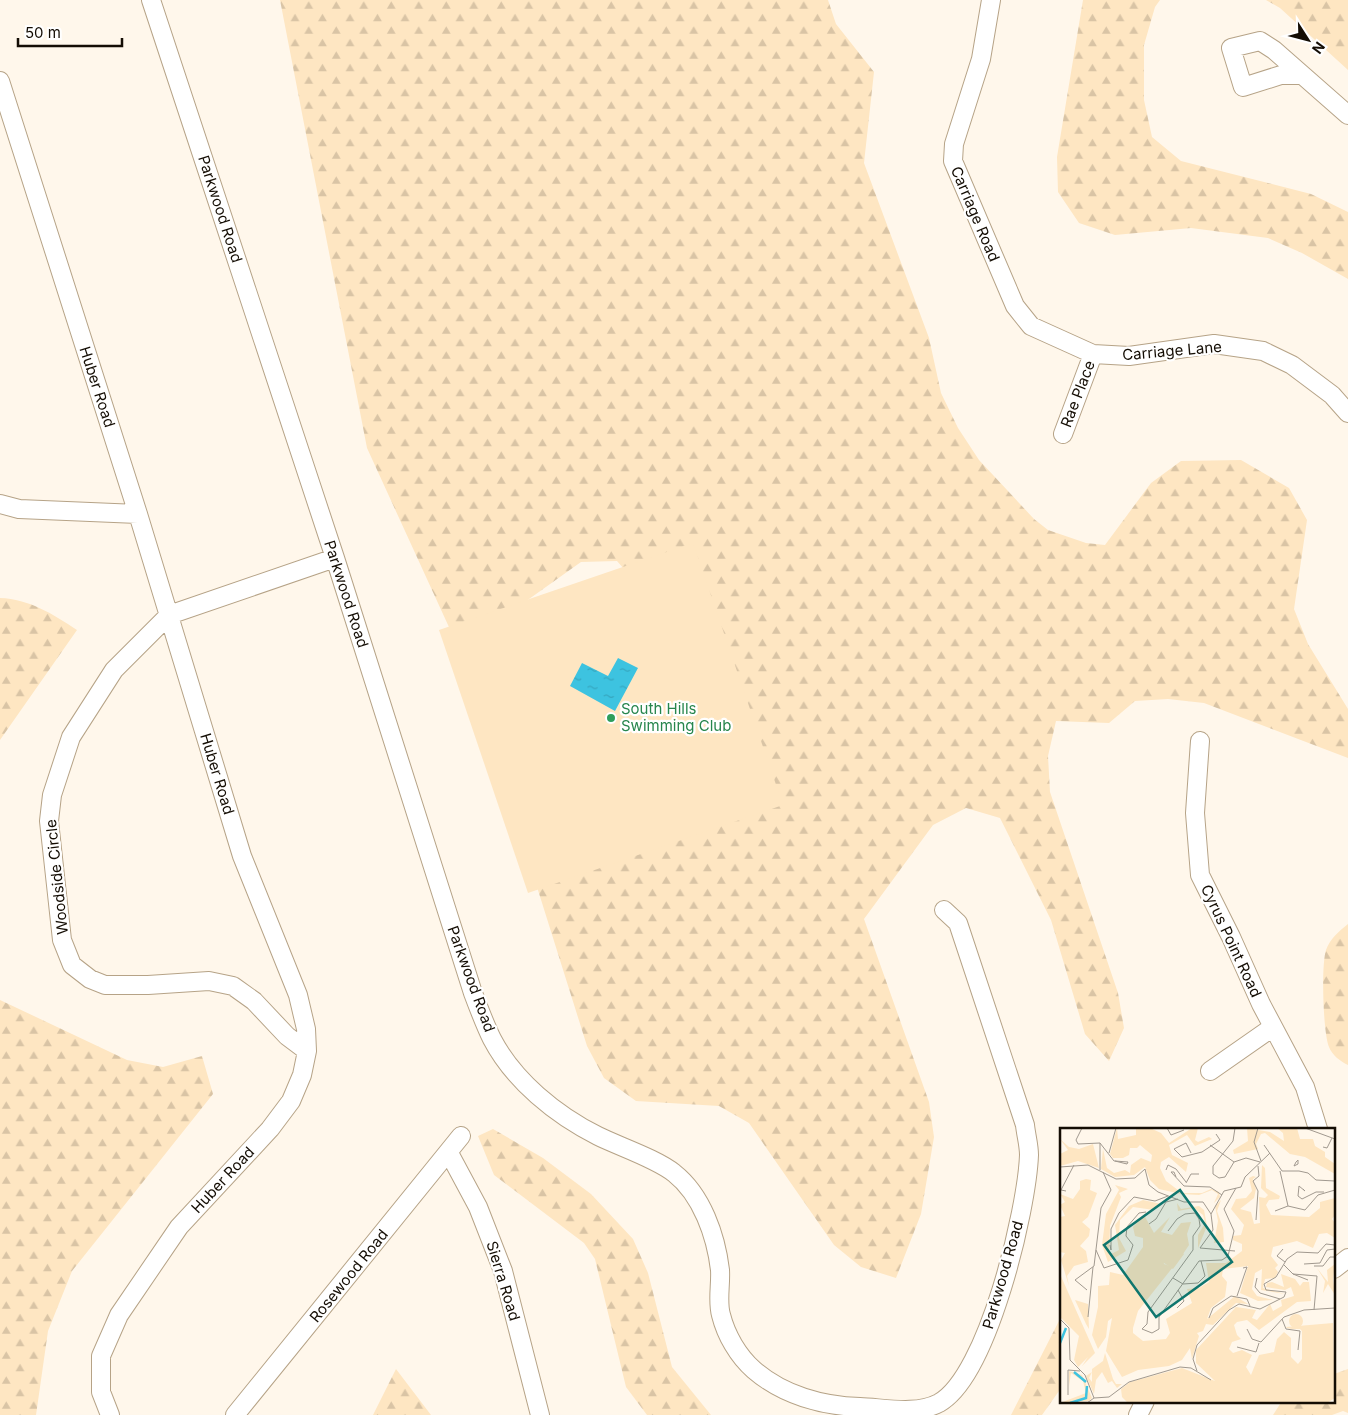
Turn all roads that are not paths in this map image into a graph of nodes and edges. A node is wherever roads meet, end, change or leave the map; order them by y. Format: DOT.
graph roads {
  1 [pos="151,0"];
  2 [pos="992,0"];
  3 [pos="1301,75"];
  4 [pos="0,81"];
  5 [pos="1348,115"];
  6 [pos="1093,354"];
  7 [pos="1348,413"];
  8 [pos="1062,434"];
  9 [pos="0,504"];
  10 [pos="138,514"];
  11 [pos="335,558"];
  12 [pos="169,615"];
  13 [pos="1200,740"];
  14 [pos="944,910"];
  15 [pos="1273,1028"];
  16 [pos="307,1051"];
  17 [pos="1210,1071"];
  18 [pos="1318,1128"];
  19 [pos="461,1136"];
  20 [pos="448,1153"];
  21 [pos="1348,1258"];
  22 [pos="1336,1267"];
  23 [pos="1144,1402"];
  24 [pos="110,1415"];
  25 [pos="235,1415"];
  26 [pos="540,1415"];
  27 [pos="1138,1415"];
  1 -- 11 [label="street, Parkwood Road"];
  2 -- 6 [label="street, Carriage Road"];
  3 -- 5 [label="street"];
  4 -- 10 [label="street, Huber Road"];
  6 -- 7 [label="street, Carriage Lane"];
  6 -- 8 [label="street, Rae Place"];
  9 -- 10 [label="street"];
  10 -- 12 [label="street, Huber Road"];
  11 -- 12 [label="street, Woodside Circle"];
  11 -- 14 [label="street, Parkwood Road"];
  12 -- 16 [label="street, Huber Road"];
  12 -- 16 [label="street, Woodside Circle"];
  13 -- 15 [label="street, Cyrus Point Road"];
  15 -- 17 [label="street"];
  15 -- 18 [label="street, Cyrus Point Road"];
  16 -- 24 [label="street, Huber Road"];
  19 -- 20 [label="street, Rosewood Road"];
  20 -- 25 [label="street, Rosewood Road"];
  20 -- 26 [label="street, Sierra Road"];
  21 -- 22 [label="street"];
  23 -- 27 [label="street"];
}
